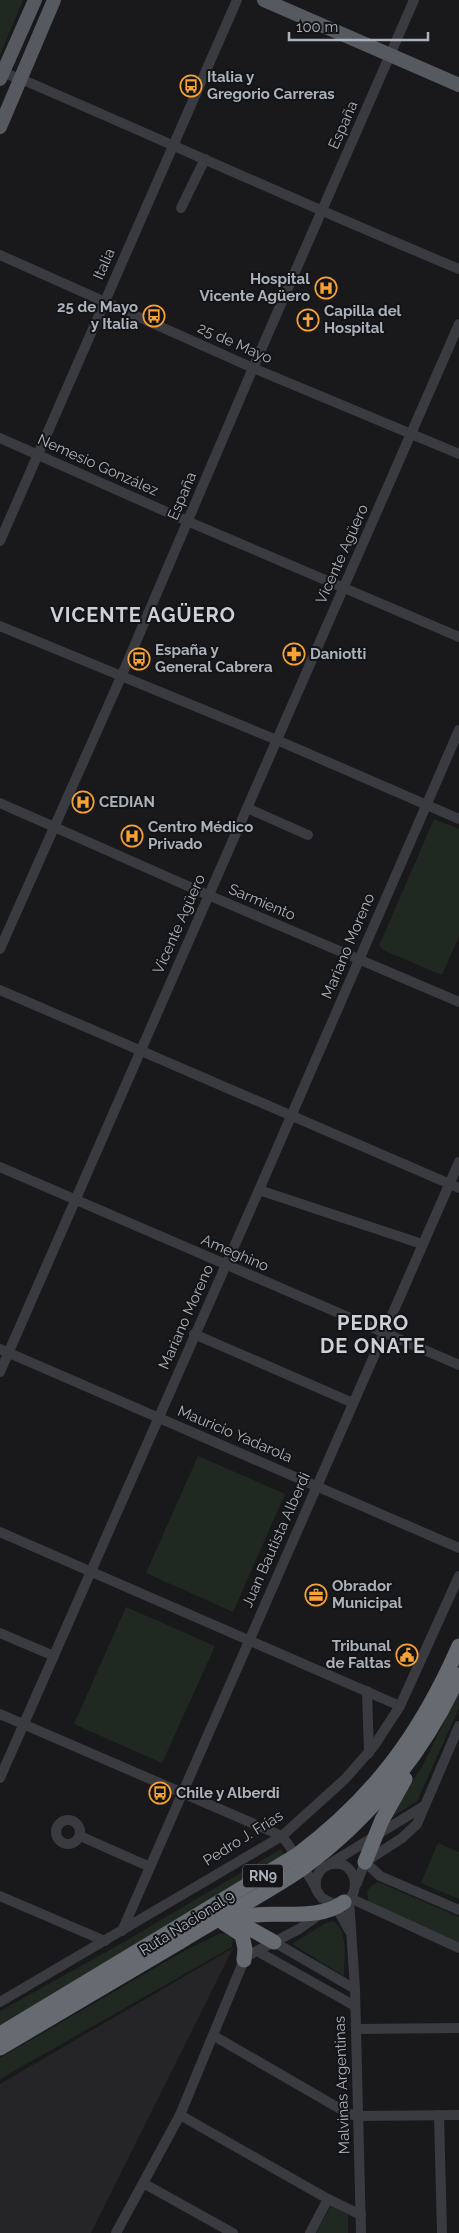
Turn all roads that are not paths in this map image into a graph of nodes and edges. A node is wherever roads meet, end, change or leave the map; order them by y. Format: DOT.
graph roads {
  1 [pos="35,0"];
  2 [pos="54,0"];
  3 [pos="236,0"];
  4 [pos="265,0"];
  5 [pos="414,0"];
  6 [pos="390,55"];
  7 [pos="1,76"];
  8 [pos="21,79"];
  9 [pos="459,85"];
  10 [pos="0,127"];
  11 [pos="173,145"];
  12 [pos="205,159"];
  13 [pos="181,208"];
  14 [pos="321,212"];
  15 [pos="0,255"];
  16 [pos="459,269"];
  17 [pos="105,300"];
  18 [pos="459,324"];
  19 [pos="253,368"];
  20 [pos="411,433"];
  21 [pos="0,438"];
  22 [pos="38,454"];
  23 [pos="459,454"];
  24 [pos="187,521"];
  25 [pos="0,541"];
  26 [pos="344,587"];
  27 [pos="0,626"];
  28 [pos="459,637"];
  29 [pos="121,677"];
  30 [pos="459,730"];
  31 [pos="277,740"];
  32 [pos="0,803"];
  33 [pos="426,805"];
  34 [pos="247,808"];
  35 [pos="459,819"];
  36 [pos="55,827"];
  37 [pos="308,835"];
  38 [pos="208,896"];
  39 [pos="0,949"];
  40 [pos="359,960"];
  41 [pos="0,990"];
  42 [pos="459,1002"];
  43 [pos="141,1050"];
  44 [pos="292,1115"];
  45 [pos="459,1162"];
  46 [pos="0,1167"];
  47 [pos="454,1186"];
  48 [pos="259,1190"];
  49 [pos="76,1200"];
  50 [pos="422,1244"];
  51 [pos="226,1265"];
  52 [pos="383,1333"];
  53 [pos="194,1334"];
  54 [pos="4,1350"];
  55 [pos="459,1365"];
  56 [pos="0,1372"];
  57 [pos="353,1403"];
  58 [pos="158,1417"];
  59 [pos="316,1486"];
  60 [pos="0,1532"];
  61 [pos="459,1548"];
  62 [pos="90,1572"];
  63 [pos="459,1576"];
  64 [pos="0,1633"];
  65 [pos="249,1640"];
  66 [pos="459,1646"];
  67 [pos="54,1656"];
  68 [pos="459,1676"];
  69 [pos="367,1691"];
  70 [pos="400,1706"];
  71 [pos="0,1714"];
  72 [pos="24,1725"];
  73 [pos="459,1726"];
  74 [pos="429,1731"];
  75 [pos="369,1753"];
  76 [pos="0,1778"];
  77 [pos="182,1793"];
  78 [pos="424,1806"];
  79 [pos="80,1836"];
  80 [pos="282,1836"];
  81 [pos="374,1836"];
  82 [pos="300,1861"];
  83 [pos="150,1866"];
  84 [pos="327,1866"];
  85 [pos="348,1867"];
  86 [pos="362,1868"];
  87 [pos="316,1888"];
  88 [pos="356,1888"];
  89 [pos="0,1896"];
  90 [pos="338,1903"];
  91 [pos="459,1910"];
  92 [pos="224,1924"];
  93 [pos="122,1931"];
  94 [pos="352,1936"];
  95 [pos="188,1937"];
  96 [pos="105,1941"];
  97 [pos="274,1942"];
  98 [pos="459,1948"];
  99 [pos="251,1956"];
  100 [pos="354,1989"];
  101 [pos="0,2002"];
  102 [pos="355,2006"];
  103 [pos="459,2028"];
  104 [pos="356,2030"];
  105 [pos="0,2034"];
  106 [pos="214,2036"];
  107 [pos="0,2048"];
  108 [pos="180,2115"];
  109 [pos="439,2115"];
  110 [pos="459,2115"];
  111 [pos="359,2116"];
  112 [pos="143,2183"];
  113 [pos="328,2199"];
  114 [pos="360,2214"];
  115 [pos="116,2233"];
  116 [pos="233,2233"];
  117 [pos="310,2233"];
  118 [pos="361,2233"];
  119 [pos="442,2233"];
  1 -- 7 [label="main road"];
  2 -- 8 [label="main road"];
  3 -- 11 [label="street, Italia"];
  4 -- 6 [label="main road"];
  5 -- 6 [label="street, España"];
  6 -- 9 [label="main road"];
  6 -- 14 [label="street, España"];
  7 -- 8 [label="street"];
  8 -- 10 [label="main road"];
  8 -- 11 [label="street"];
  11 -- 12 [label="street"];
  11 -- 17 [label="street, Italia"];
  12 -- 13 [label="street"];
  12 -- 14 [label="street"];
  14 -- 16 [label="street"];
  14 -- 19 [label="street, España"];
  15 -- 17 [label="street, 25 de Mayo"];
  17 -- 19 [label="street, 25 de Mayo"];
  17 -- 22 [label="street, Italia"];
  18 -- 20 [label="street, Vicente Agüero"];
  19 -- 20 [label="street, 25 de Mayo"];
  19 -- 24 [label="street, España"];
  20 -- 23 [label="street, 25 de Mayo"];
  20 -- 26 [label="street, Vicente Agüero"];
  21 -- 22 [label="street, Nemesio González"];
  22 -- 24 [label="street, Nemesio González"];
  22 -- 25 [label="street, Italia"];
  24 -- 26 [label="street, Nemesio González"];
  24 -- 29 [label="street, España"];
  26 -- 28 [label="street, Nemesio González"];
  26 -- 31 [label="street, Vicente Agüero"];
  27 -- 29 [label="street"];
  29 -- 31 [label="street"];
  29 -- 36 [label="street, España"];
  30 -- 33 [label="street, Mariano Moreno"];
  31 -- 33 [label="street"];
  31 -- 34 [label="street, Vicente Agüero"];
  32 -- 36 [label="street, Sarmiento"];
  33 -- 35 [label="street"];
  33 -- 40 [label="street, Mariano Moreno"];
  34 -- 37 [label="street"];
  34 -- 38 [label="street, Vicente Agüero"];
  36 -- 38 [label="street, Sarmiento"];
  36 -- 39 [label="street, España"];
  38 -- 40 [label="street, Sarmiento"];
  38 -- 43 [label="street, Vicente Agüero"];
  40 -- 42 [label="street, Sarmiento"];
  40 -- 44 [label="street, Mariano Moreno"];
  41 -- 43 [label="street"];
  43 -- 44 [label="street"];
  43 -- 49 [label="street, Vicente Agüero"];
  44 -- 47 [label="street"];
  44 -- 48 [label="street, Mariano Moreno"];
  45 -- 47 [label="street, Juan Bautista Alberdi"];
  46 -- 49 [label="street, Ameghino"];
  47 -- 50 [label="street, Juan Bautista Alberdi"];
  48 -- 50 [label="street"];
  48 -- 51 [label="street, Mariano Moreno"];
  49 -- 51 [label="street, Ameghino"];
  49 -- 54 [label="street, Vicente Agüero"];
  50 -- 52 [label="street, Juan Bautista Alberdi"];
  51 -- 52 [label="street, Ameghino"];
  51 -- 53 [label="street, Mariano Moreno"];
  52 -- 55 [label="street, Ameghino"];
  52 -- 57 [label="street, Juan Bautista Alberdi"];
  53 -- 57 [label="street"];
  53 -- 58 [label="street, Mariano Moreno"];
  54 -- 56 [label="street, Vicente Agüero"];
  54 -- 58 [label="street, Mauricio Yadarola"];
  57 -- 59 [label="street, Juan Bautista Alberdi"];
  58 -- 59 [label="street, Mauricio Yadarola"];
  58 -- 62 [label="street, Mariano Moreno"];
  59 -- 61 [label="street, Mauricio Yadarola"];
  59 -- 65 [label="street, Juan Bautista Alberdi"];
  60 -- 62 [label="street"];
  62 -- 65 [label="street"];
  62 -- 67 [label="street, Mariano Moreno"];
  63 -- 70 [label="street, Pedro J. Frías"];
  64 -- 67 [label="street"];
  65 -- 69 [label="street"];
  65 -- 77 [label="street, Juan Bautista Alberdi"];
  66 -- 82 [label="highway, Ruta Nacional 9 / RN9"];
  67 -- 72 [label="street, Mariano Moreno"];
  68 -- 74 [label="highway, Ruta Nacional 9 / RN9"];
  69 -- 70 [label="street"];
  69 -- 75 [label="street"];
  70 -- 75 [label="street, Pedro J. Frías"];
  71 -- 72 [label="street"];
  72 -- 76 [label="street, Mariano Moreno"];
  72 -- 77 [label="street"];
  73 -- 78 [label="street"];
  74 -- 81 [label="highway"];
  74 -- 82 [label="highway, Ruta Nacional 9 / RN9"];
  75 -- 80 [label="street, Pedro J. Frías"];
  77 -- 80 [label="street"];
  77 -- 83 [label="street, Juan Bautista Alberdi"];
  78 -- 81 [label="street"];
  78 -- 86 [label="street"];
  79 -- 83 [label="street"];
  80 -- 82 [label="street"];
  80 -- 93 [label="street, Pedro J. Frías"];
  81 -- 84 [label="street"];
  81 -- 86 [label="highway"];
  82 -- 87 [label="street"];
  82 -- 95 [label="highway, Ruta Nacional 9 / RN9"];
  82 -- 105 [label="highway, Ruta Nacional 9 / RN9"];
  83 -- 93 [label="street, Juan Bautista Alberdi"];
  84 -- 85 [label="street"];
  84 -- 87 [label="street"];
  85 -- 86 [label="street"];
  85 -- 88 [label="street"];
  86 -- 88 [label="street"];
  86 -- 91 [label="street"];
  87 -- 90 [label="street"];
  88 -- 90 [label="street"];
  89 -- 96 [label="street"];
  90 -- 92 [label="highway"];
  90 -- 94 [label="street"];
  90 -- 94 [label="street, Malvinas Argentinas"];
  90 -- 97 [label="street"];
  90 -- 98 [label="street"];
  92 -- 95 [label="highway"];
  92 -- 97 [label="highway"];
  92 -- 99 [label="highway"];
  93 -- 96 [label="street, Pedro J. Frías"];
  94 -- 100 [label="street, Malvinas Argentinas"];
  95 -- 107 [label="highway, Ruta Nacional 9 / RN9"];
  96 -- 101 [label="street, Pedro J. Frías"];
  97 -- 99 [label="street"];
  97 -- 100 [label="street"];
  99 -- 102 [label="street"];
  99 -- 106 [label="street"];
  100 -- 102 [label="street, Malvinas Argentinas"];
  102 -- 104 [label="street, Malvinas Argentinas"];
  103 -- 104 [label="street"];
  104 -- 111 [label="street, Malvinas Argentinas"];
  106 -- 108 [label="street"];
  106 -- 111 [label="street"];
  108 -- 112 [label="street"];
  108 -- 113 [label="street"];
  109 -- 110 [label="street"];
  109 -- 111 [label="street"];
  109 -- 119 [label="street"];
  111 -- 114 [label="street, Malvinas Argentinas"];
  112 -- 115 [label="street"];
  112 -- 116 [label="street"];
  113 -- 114 [label="street"];
  113 -- 117 [label="street"];
  114 -- 118 [label="street, Malvinas Argentinas"];
}
